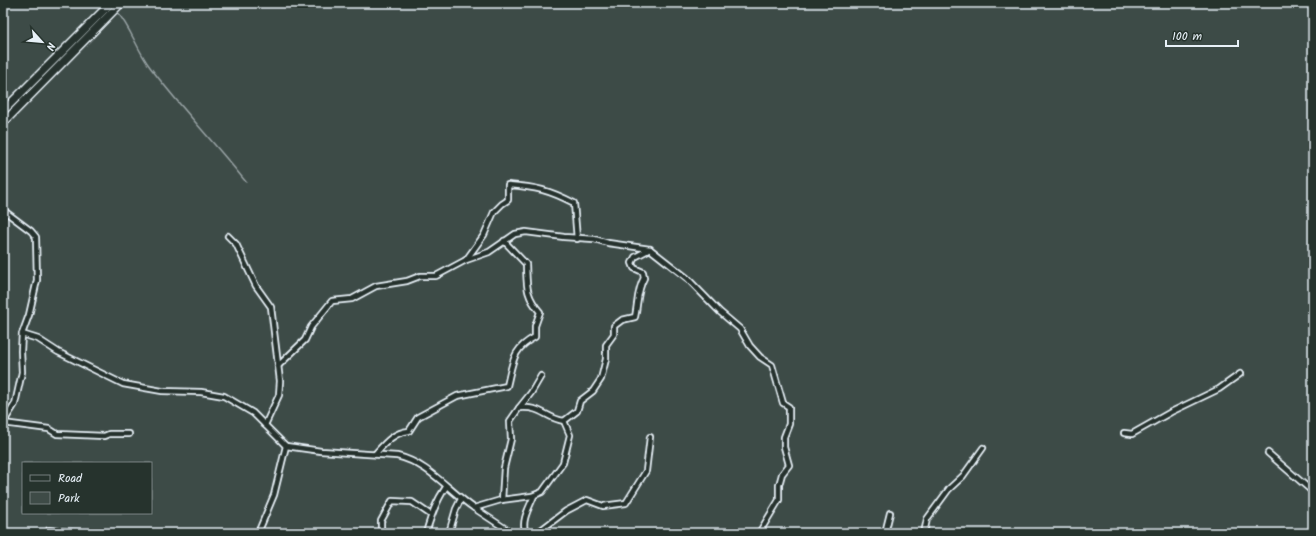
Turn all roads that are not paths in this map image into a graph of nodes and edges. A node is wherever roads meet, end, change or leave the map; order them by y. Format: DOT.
graph roads {
  1 [pos="121,3"];
  2 [pos="110,7"];
  3 [pos="3,112"];
  4 [pos="3,123"];
  5 [pos="3,210"];
  6 [pos="228,236"];
  7 [pos="577,239"];
  8 [pos="504,241"];
  9 [pos="650,249"];
  10 [pos="466,260"];
  11 [pos="22,334"];
  12 [pos="278,366"];
  13 [pos="1240,374"];
  14 [pos="541,376"];
  15 [pos="519,408"];
  16 [pos="564,421"];
  17 [pos="3,423"];
  18 [pos="266,425"];
  19 [pos="1124,433"];
  20 [pos="129,434"];
  21 [pos="650,438"];
  22 [pos="286,446"];
  23 [pos="983,448"];
  24 [pos="1268,453"];
  25 [pos="375,454"];
  26 [pos="446,487"];
  27 [pos="1313,492"];
  28 [pos="534,496"];
  29 [pos="461,499"];
  30 [pos="502,500"];
  31 [pos="474,508"];
  32 [pos="890,513"];
  33 [pos="431,515"];
  34 [pos="49,532"];
  35 [pos="44,533"];
  36 [pos="82,533"];
  37 [pos="258,533"];
  38 [pos="381,533"];
  39 [pos="426,533"];
  40 [pos="449,533"];
  41 [pos="512,533"];
  42 [pos="526,533"];
  43 [pos="537,533"];
  44 [pos="759,533"];
  45 [pos="885,533"];
  46 [pos="924,533"];
  1 -- 2 [label="main road"];
  2 -- 3 [label="main road"];
  2 -- 4 [label="main road"];
  5 -- 11 [label="street"];
  6 -- 12 [label="street"];
  7 -- 8 [label="street"];
  7 -- 9 [label="street"];
  7 -- 10 [label="street"];
  8 -- 10 [label="street"];
  8 -- 25 [label="street"];
  9 -- 16 [label="street"];
  9 -- 44 [label="street"];
  10 -- 12 [label="street"];
  11 -- 17 [label="street"];
  11 -- 18 [label="street"];
  12 -- 18 [label="street"];
  13 -- 19 [label="street"];
  14 -- 15 [label="street"];
  15 -- 16 [label="street"];
  15 -- 30 [label="street"];
  16 -- 28 [label="street"];
  17 -- 20 [label="street"];
  18 -- 22 [label="street"];
  21 -- 43 [label="street"];
  22 -- 25 [label="street"];
  22 -- 37 [label="street"];
  23 -- 46 [label="street"];
  24 -- 27 [label="street"];
  25 -- 26 [label="street"];
  26 -- 29 [label="street"];
  26 -- 33 [label="street"];
  28 -- 30 [label="street"];
  28 -- 42 [label="street"];
  29 -- 31 [label="street"];
  29 -- 40 [label="street"];
  30 -- 31 [label="street"];
  31 -- 41 [label="street"];
  32 -- 45 [label="street"];
  33 -- 38 [label="street"];
  33 -- 39 [label="street"];
  34 -- 35 [label="street"];
  34 -- 36 [label="street"];
}
